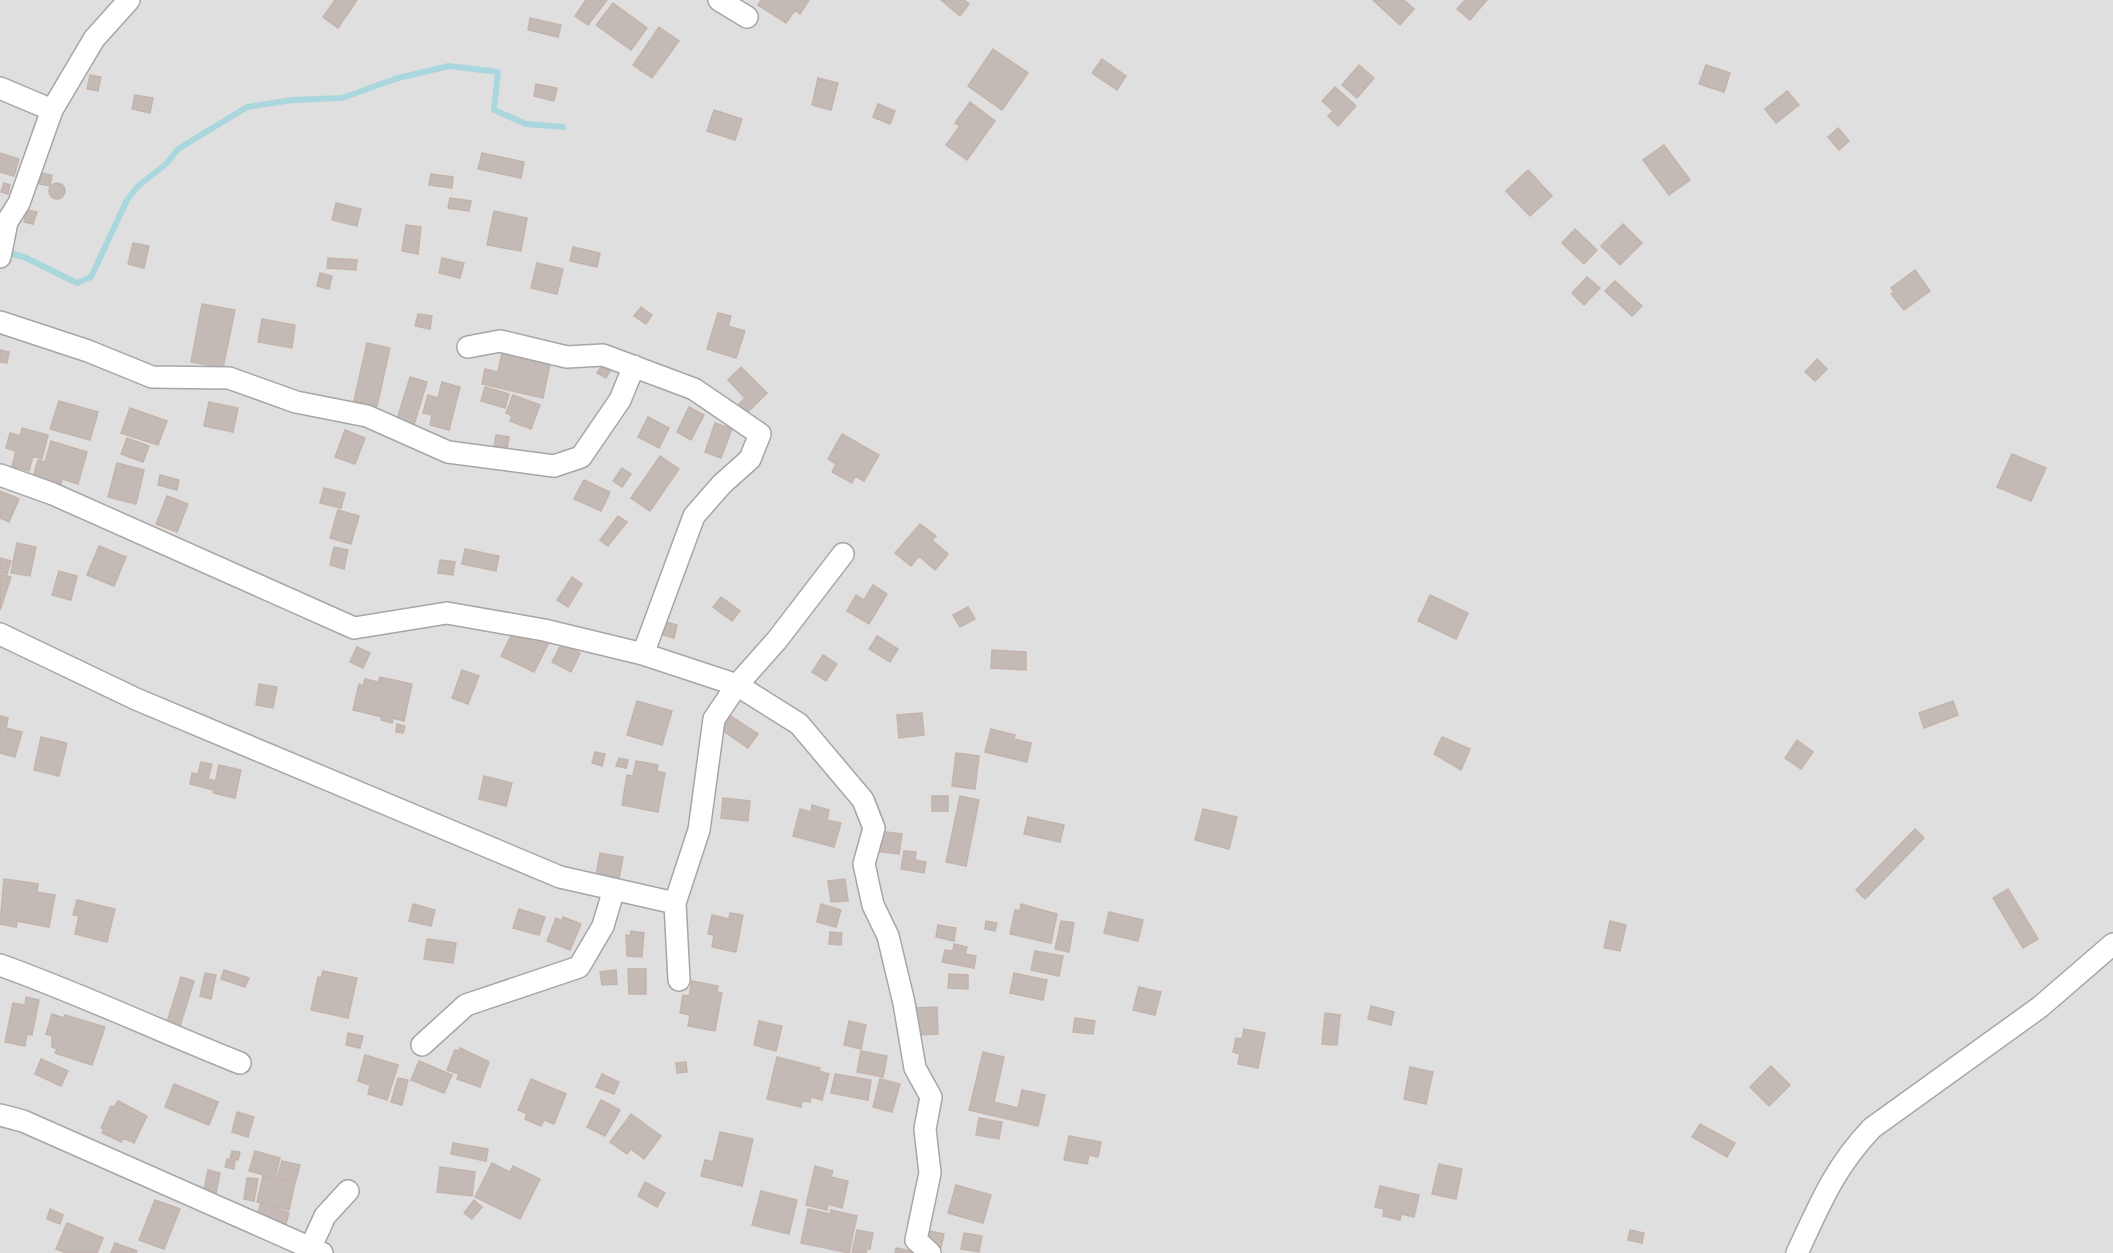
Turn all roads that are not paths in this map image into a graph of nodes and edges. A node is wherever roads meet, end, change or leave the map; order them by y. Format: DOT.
graph roads {
  1 [pos="129,0"];
  2 [pos="719,0"];
  3 [pos="747,17"];
  4 [pos="0,88"];
  5 [pos="52,110"];
  6 [pos="3,237"];
  7 [pos="0,322"];
  8 [pos="468,347"];
  9 [pos="634,366"];
  10 [pos="0,475"];
  11 [pos="843,554"];
  12 [pos="0,634"];
  13 [pos="643,654"];
  14 [pos="737,685"];
  15 [pos="614,889"];
  16 [pos="675,903"];
  17 [pos="2113,944"];
  18 [pos="0,965"];
  19 [pos="679,980"];
  20 [pos="422,1045"];
  21 [pos="240,1063"];
  22 [pos="0,1115"];
  23 [pos="348,1191"];
  24 [pos="316,1251"];
  25 [pos="930,1253"];
  26 [pos="1797,1253"];
  1 -- 5 [label="street"];
  2 -- 3 [label="street"];
  4 -- 5 [label="street"];
  5 -- 6 [label="street"];
  7 -- 9 [label="street"];
  8 -- 9 [label="street"];
  9 -- 13 [label="street"];
  10 -- 13 [label="street"];
  11 -- 14 [label="street"];
  12 -- 15 [label="street"];
  13 -- 14 [label="street"];
  14 -- 16 [label="street"];
  14 -- 25 [label="street"];
  15 -- 16 [label="street"];
  15 -- 20 [label="street"];
  16 -- 19 [label="street"];
  17 -- 26 [label="street"];
  18 -- 21 [label="street"];
  22 -- 24 [label="street"];
  23 -- 24 [label="street"];
}
